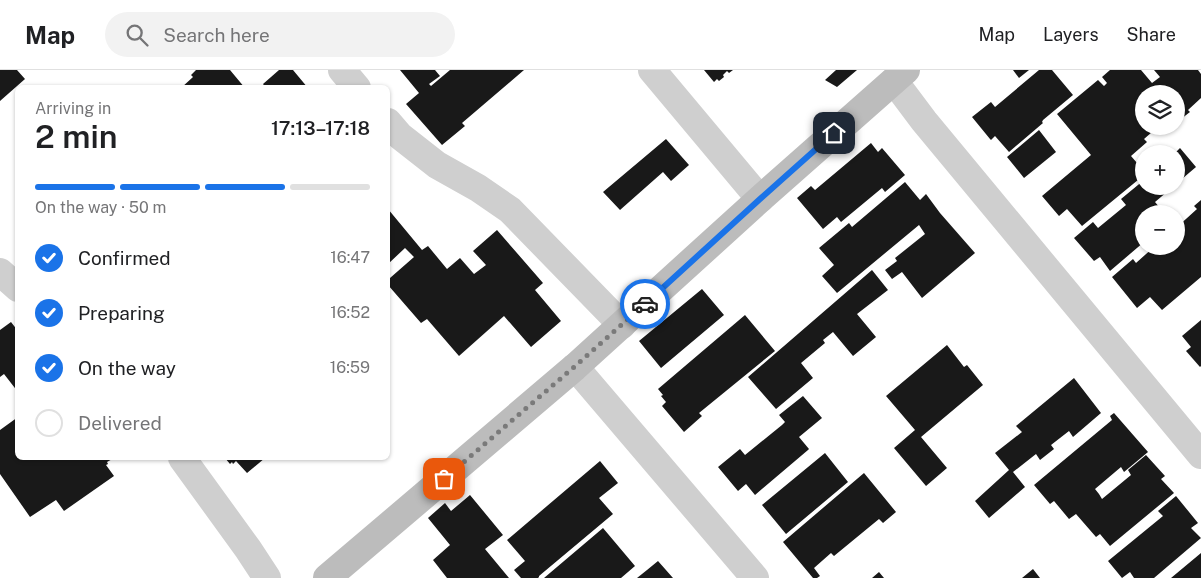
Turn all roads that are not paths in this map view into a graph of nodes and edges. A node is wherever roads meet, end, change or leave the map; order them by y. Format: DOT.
graph roads {
  1 [pos="342,70"];
  2 [pos="652,70"];
  3 [pos="900,75"];
  4 [pos="355,85"];
  5 [pos="390,124"];
  6 [pos="760,199"];
  7 [pos="0,272"];
  8 [pos="15,285"];
  9 [pos="622,325"];
  10 [pos="574,367"];
  11 [pos="1201,455"];
  12 [pos="183,460"];
  13 [pos="267,578"];
  14 [pos="327,578"];
  15 [pos="755,578"];
  1 -- 4 [label="street"];
  2 -- 6 [label="street"];
  3 -- 6 [label="street"];
  3 -- 11 [label="street"];
  5 -- 9 [label="street"];
  6 -- 9 [label="street"];
  7 -- 8 [label="street"];
  9 -- 10 [label="street"];
  10 -- 14 [label="street"];
  10 -- 15 [label="street"];
  12 -- 13 [label="street"];
}
